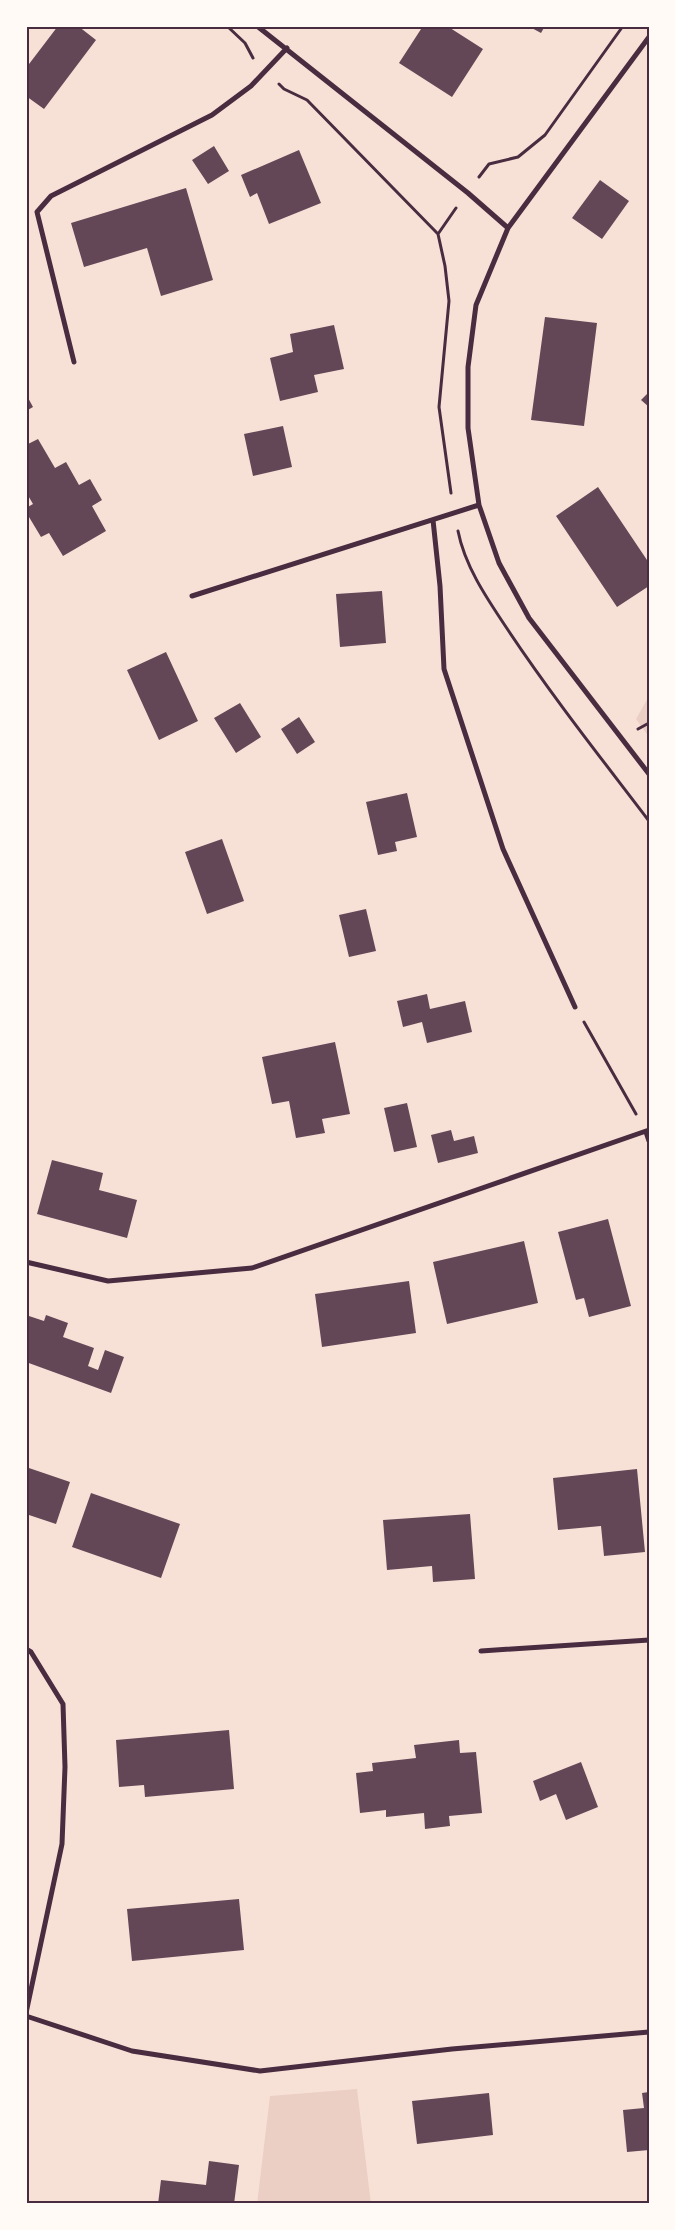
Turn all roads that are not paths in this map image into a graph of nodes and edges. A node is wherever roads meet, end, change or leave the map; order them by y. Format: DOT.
graph roads {
  1 [pos="257,26"];
  2 [pos="649,37"];
  3 [pos="287,48"];
  4 [pos="508,228"];
  5 [pos="74,362"];
  6 [pos="479,505"];
  7 [pos="432,520"];
  8 [pos="192,596"];
  9 [pos="649,774"];
  10 [pos="575,1007"];
  11 [pos="648,1131"];
  12 [pos="649,1141"];
  13 [pos="26,1262"];
  14 [pos="649,1640"];
  15 [pos="26,1649"];
  16 [pos="481,1651"];
  17 [pos="26,2014"];
  18 [pos="649,2032"];
  1 -- 3 [label="street"];
  2 -- 4 [label="street"];
  3 -- 4 [label="street"];
  3 -- 5 [label="street"];
  4 -- 6 [label="street"];
  6 -- 7 [label="street"];
  6 -- 9 [label="street"];
  7 -- 8 [label="street"];
  7 -- 10 [label="street"];
  11 -- 12 [label="street"];
  11 -- 13 [label="street"];
  14 -- 16 [label="street"];
  15 -- 17 [label="street"];
  17 -- 18 [label="street"];
}
